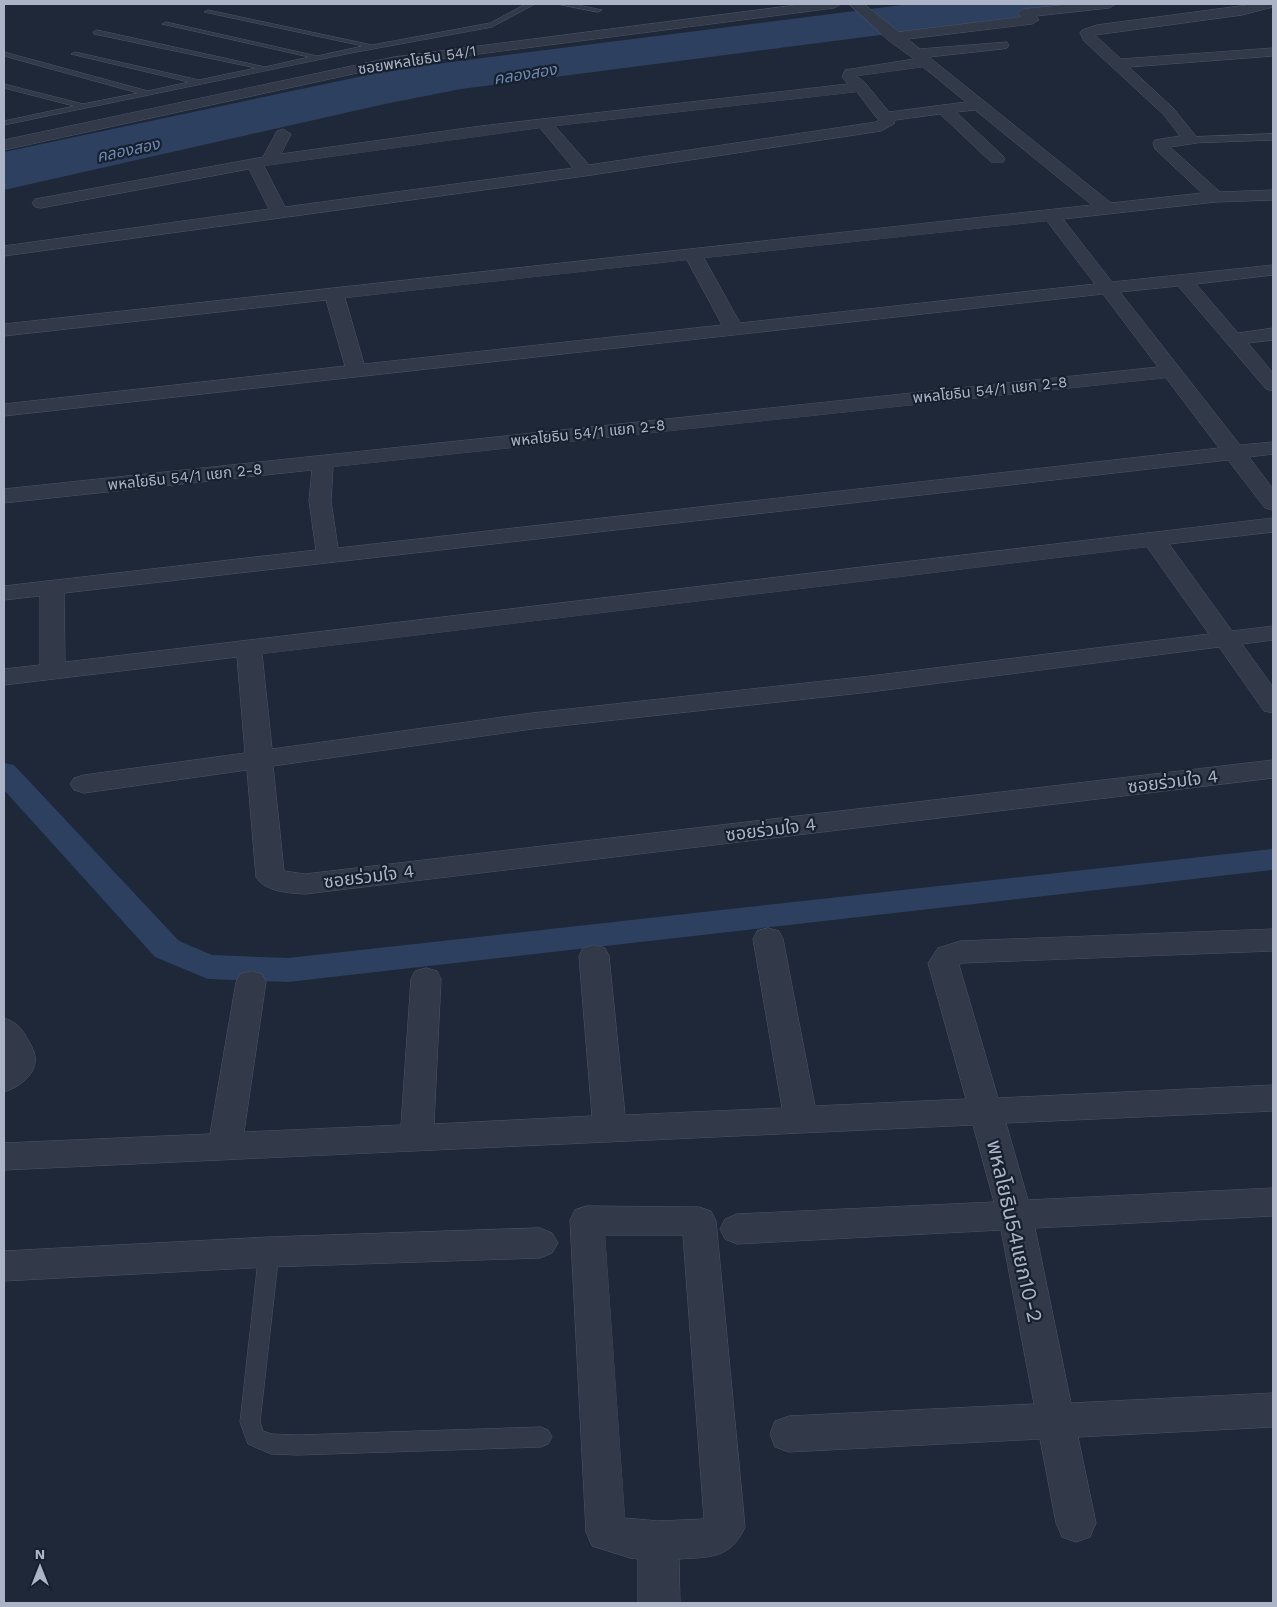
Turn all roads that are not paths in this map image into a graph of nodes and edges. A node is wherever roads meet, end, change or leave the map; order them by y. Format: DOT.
graph roads {
  1 [pos="531,4"];
  2 [pos="562,4"];
  3 [pos="834,4"];
  4 [pos="1109,4"];
  5 [pos="1271,4"];
  6 [pos="858,5"];
  7 [pos="598,10"];
  8 [pos="208,12"];
  9 [pos="166,24"];
  10 [pos="97,32"];
  11 [pos="890,34"];
  12 [pos="1272,44"];
  13 [pos="1002,45"];
  14 [pos="375,47"];
  15 [pos="4,54"];
  16 [pos="75,54"];
  17 [pos="320,58"];
  18 [pos="922,58"];
  19 [pos="1118,64"];
  20 [pos="267,68"];
  21 [pos="200,82"];
  22 [pos="4,86"];
  23 [pos="861,87"];
  24 [pos="149,93"];
  25 [pos="978,105"];
  26 [pos="84,106"];
  27 [pos="943,109"];
  28 [pos="884,117"];
  29 [pos="4,118"];
  30 [pos="13,121"];
  31 [pos="4,123"];
  32 [pos="544,123"];
  33 [pos="283,134"];
  34 [pos="1273,137"];
  35 [pos="1191,140"];
  36 [pos="4,145"];
  37 [pos="997,158"];
  38 [pos="262,162"];
  39 [pos="585,171"];
  40 [pos="1273,195"];
  41 [pos="1216,197"];
  42 [pos="41,203"];
  43 [pos="1107,209"];
  44 [pos="279,213"];
  45 [pos="1051,215"];
  46 [pos="4,251"];
  47 [pos="693,254"];
  48 [pos="1273,270"];
  49 [pos="1183,280"];
  50 [pos="1108,288"];
  51 [pos="334,294"];
  52 [pos="734,329"];
  53 [pos="4,330"];
  54 [pos="1273,334"];
  55 [pos="1234,338"];
  56 [pos="356,371"];
  57 [pos="1172,371"];
  58 [pos="1273,386"];
  59 [pos="4,410"];
  60 [pos="1273,448"];
  61 [pos="1234,451"];
  62 [pos="323,462"];
  63 [pos="4,496"];
  64 [pos="1273,503"];
  65 [pos="1273,525"];
  66 [pos="1154,540"];
  67 [pos="328,556"];
  68 [pos="52,588"];
  69 [pos="4,593"];
  70 [pos="1273,633"];
  71 [pos="1226,639"];
  72 [pos="249,648"];
  73 [pos="54,671"];
  74 [pos="4,677"];
  75 [pos="1273,705"];
  76 [pos="260,759"];
  77 [pos="1273,769"];
  78 [pos="84,784"];
  79 [pos="768,939"];
  80 [pos="1273,940"];
  81 [pos="594,956"];
  82 [pos="426,979"];
  83 [pos="251,982"];
  84 [pos="4,1030"];
  85 [pos="4,1080"];
  86 [pos="1273,1098"];
  87 [pos="986,1112"];
  88 [pos="800,1120"];
  89 [pos="610,1128"];
  90 [pos="417,1137"];
  91 [pos="225,1146"];
  92 [pos="5,1162"];
  93 [pos="1273,1202"];
  94 [pos="1015,1214"];
  95 [pos="737,1229"];
  96 [pos="540,1243"];
  97 [pos="269,1252"];
  98 [pos="4,1266"];
  99 [pos="1273,1410"];
  100 [pos="1055,1420"];
  101 [pos="789,1434"];
  102 [pos="541,1437"];
  103 [pos="1076,1523"];
  104 [pos="658,1540"];
  105 [pos="659,1603"];
  1 -- 14 [label="lane"];
  2 -- 7 [label="lane"];
  3 -- 36 [label="street, ซอยพหลโยธิน 54/1"];
  4 -- 11 [label="street"];
  5 -- 19 [label="street"];
  6 -- 11 [label="street"];
  8 -- 14 [label="lane"];
  9 -- 17 [label="lane"];
  10 -- 20 [label="lane"];
  11 -- 18 [label="street"];
  12 -- 19 [label="street"];
  13 -- 18 [label="street"];
  14 -- 17 [label="lane"];
  15 -- 24 [label="lane"];
  16 -- 21 [label="lane"];
  17 -- 20 [label="lane"];
  18 -- 23 [label="street"];
  18 -- 25 [label="street"];
  19 -- 35 [label="street"];
  20 -- 21 [label="lane"];
  21 -- 24 [label="lane"];
  22 -- 26 [label="lane"];
  23 -- 28 [label="street"];
  23 -- 32 [label="street"];
  24 -- 26 [label="lane"];
  25 -- 27 [label="street"];
  25 -- 43 [label="street"];
  26 -- 30 [label="lane"];
  27 -- 28 [label="street"];
  27 -- 37 [label="street"];
  28 -- 39 [label="street"];
  29 -- 30 [label="lane"];
  30 -- 31 [label="lane"];
  32 -- 38 [label="street"];
  32 -- 39 [label="street"];
  33 -- 38 [label="street"];
  34 -- 35 [label="lane"];
  35 -- 41 [label="street"];
  38 -- 42 [label="street"];
  38 -- 44 [label="street"];
  39 -- 44 [label="street"];
  40 -- 41 [label="street"];
  41 -- 43 [label="street"];
  43 -- 45 [label="street"];
  44 -- 46 [label="street"];
  45 -- 47 [label="street"];
  45 -- 50 [label="street"];
  47 -- 51 [label="street"];
  47 -- 52 [label="street"];
  48 -- 49 [label="street"];
  49 -- 50 [label="street"];
  49 -- 55 [label="street"];
  50 -- 52 [label="street"];
  50 -- 57 [label="street"];
  51 -- 53 [label="street"];
  51 -- 56 [label="street"];
  52 -- 56 [label="street"];
  54 -- 55 [label="street"];
  55 -- 58 [label="street"];
  56 -- 59 [label="street"];
  57 -- 61 [label="street"];
  57 -- 62 [label="street, พหลโยธิน 54/1 แยก 2-8"];
  60 -- 61 [label="street"];
  61 -- 64 [label="street"];
  61 -- 67 [label="street"];
  62 -- 63 [label="street, พหลโยธิน 54/1 แยก 2-8"];
  62 -- 67 [label="street"];
  65 -- 66 [label="street"];
  66 -- 71 [label="street"];
  66 -- 72 [label="street"];
  67 -- 68 [label="street"];
  68 -- 69 [label="street"];
  68 -- 73 [label="street"];
  70 -- 71 [label="street"];
  71 -- 75 [label="street"];
  71 -- 76 [label="street"];
  72 -- 73 [label="street"];
  72 -- 76 [label="street"];
  73 -- 74 [label="street"];
  76 -- 77 [label="street, ซอยร่วมใจ 4"];
  76 -- 78 [label="street"];
  79 -- 88 [label="street"];
  80 -- 87 [label="street, พหลโยธิน54แยก10-2"];
  81 -- 89 [label="street"];
  82 -- 90 [label="street"];
  83 -- 91 [label="street"];
  84 -- 85 [label="street"];
  86 -- 87 [label="street"];
  87 -- 88 [label="street"];
  87 -- 94 [label="street, พหลโยธิน54แยก10-2"];
  88 -- 89 [label="street"];
  89 -- 90 [label="street"];
  90 -- 91 [label="street"];
  91 -- 92 [label="street"];
  93 -- 94 [label="street"];
  94 -- 95 [label="street"];
  94 -- 100 [label="street, พหลโยธิน54แยก10-2"];
  96 -- 97 [label="street"];
  97 -- 98 [label="street"];
  97 -- 102 [label="lane"];
  99 -- 100 [label="street"];
  100 -- 101 [label="street"];
  100 -- 103 [label="street, พหลโยธิน54แยก10-2"];
  104 -- 104 [label="street"];
  104 -- 105 [label="street"];
}
